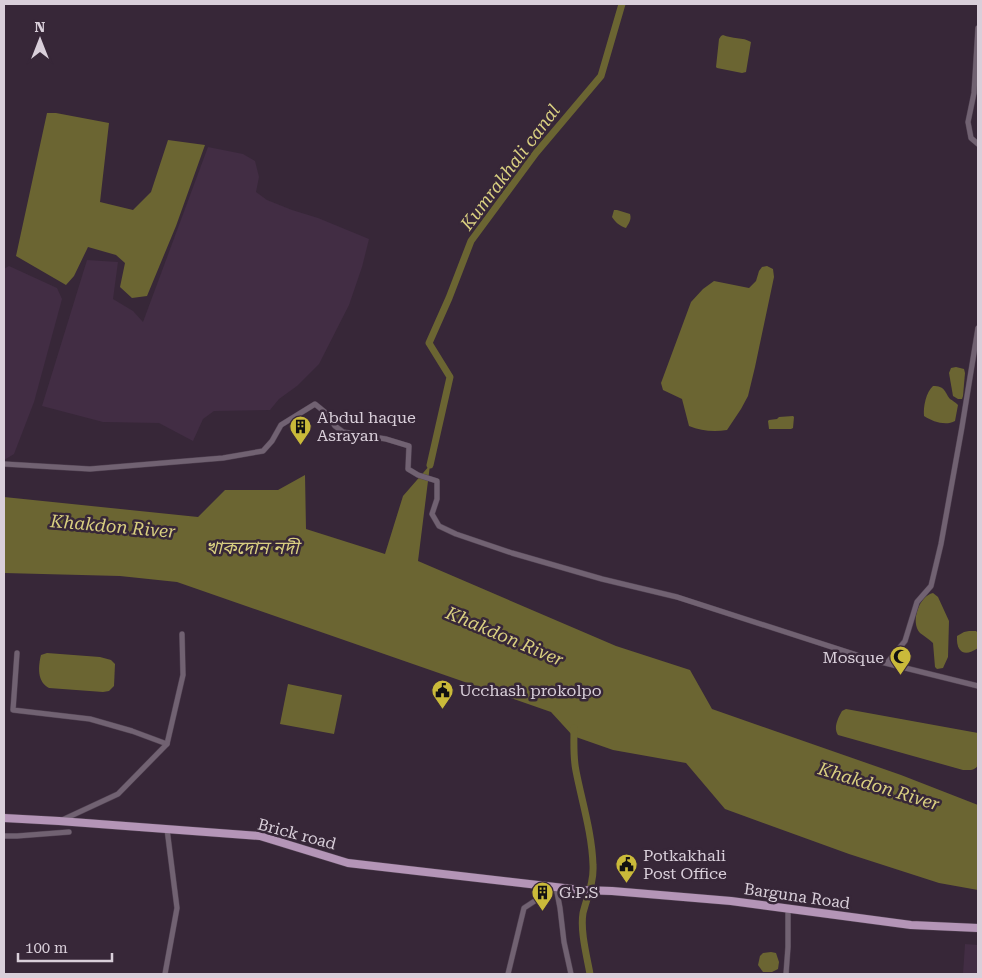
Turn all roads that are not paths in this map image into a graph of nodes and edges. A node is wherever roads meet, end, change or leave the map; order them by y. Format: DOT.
graph roads {
  1 [pos="978,28"];
  2 [pos="978,144"];
  3 [pos="978,328"];
  4 [pos="4,464"];
  5 [pos="182,634"];
  6 [pos="18,653"];
  7 [pos="887,663"];
  8 [pos="978,686"];
  9 [pos="168,744"];
  10 [pos="4,818"];
  11 [pos="49,820"];
  12 [pos="59,821"];
  13 [pos="167,829"];
  14 [pos="69,832"];
  15 [pos="48,834"];
  16 [pos="4,836"];
  17 [pos="556,887"];
  18 [pos="582,890"];
  19 [pos="788,908"];
  20 [pos="978,928"];
  21 [pos="165,974"];
  22 [pos="508,974"];
  23 [pos="572,974"];
  24 [pos="786,974"];
  1 -- 2 [label="street"];
  3 -- 7 [label="street"];
  4 -- 7 [label="street"];
  5 -- 9 [label="street"];
  6 -- 9 [label="street"];
  7 -- 8 [label="street"];
  9 -- 12 [label="street"];
  10 -- 11 [label="main road, Brick road"];
  11 -- 12 [label="main road, Brick road"];
  11 -- 15 [label="street"];
  12 -- 13 [label="main road, Brick road"];
  13 -- 17 [label="main road, Brick road"];
  13 -- 21 [label="street"];
  14 -- 15 [label="street"];
  15 -- 16 [label="street"];
  17 -- 18 [label="main road, Brick road"];
  17 -- 22 [label="street"];
  17 -- 23 [label="street"];
  18 -- 19 [label="main road, Barguna Road"];
  19 -- 20 [label="main road, Barguna Road"];
  19 -- 24 [label="street"];
}
